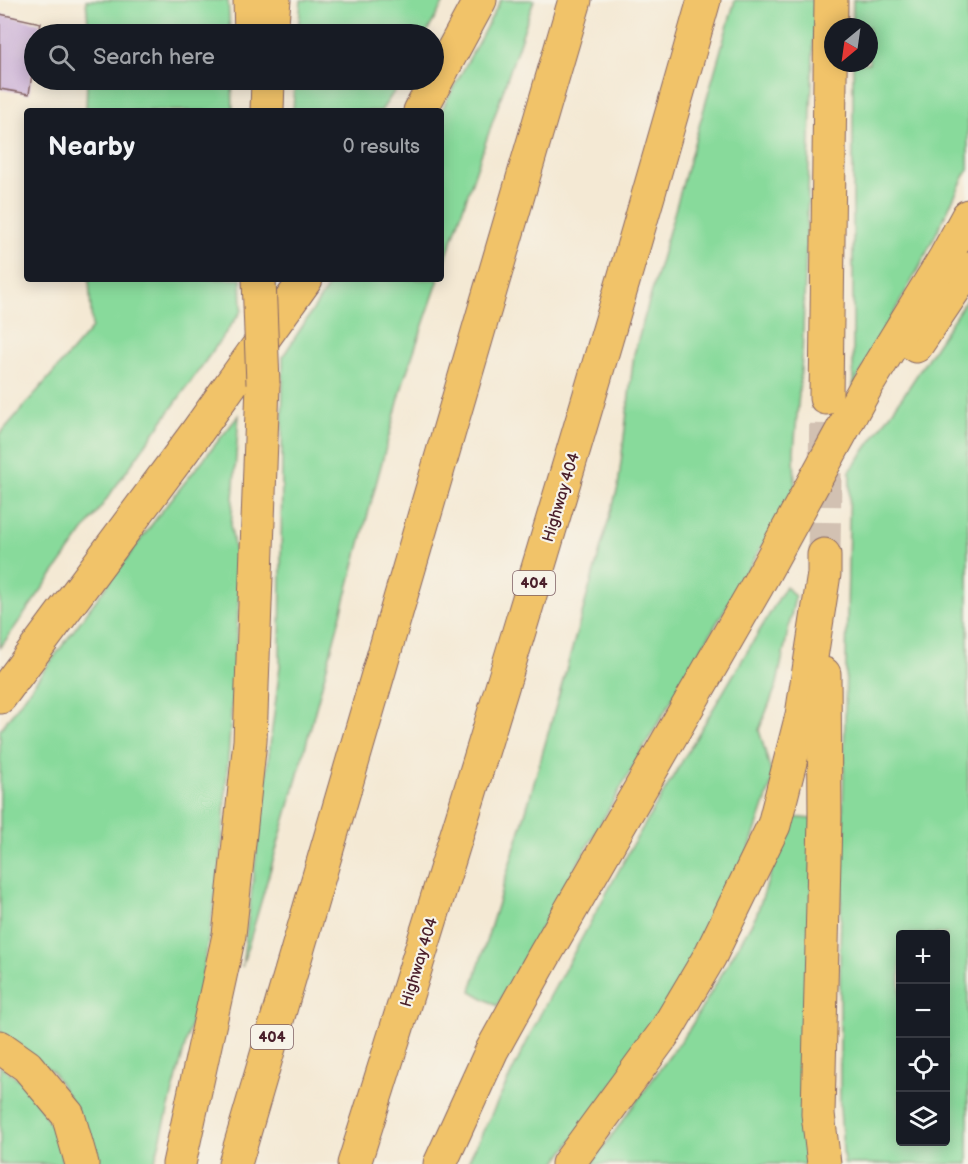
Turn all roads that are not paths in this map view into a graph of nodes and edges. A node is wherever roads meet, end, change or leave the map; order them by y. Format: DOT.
graph roads {
  1 [pos="250,0"];
  2 [pos="274,0"];
  3 [pos="480,0"];
  4 [pos="575,0"];
  5 [pos="704,0"];
  6 [pos="831,0"];
  7 [pos="251,24"];
  8 [pos="272,24"];
  9 [pos="444,67"];
  10 [pos="253,90"];
  11 [pos="268,90"];
  12 [pos="431,90"];
  13 [pos="254,108"];
  14 [pos="267,108"];
  15 [pos="422,108"];
  16 [pos="968,216"];
  17 [pos="968,269"];
  18 [pos="259,282"];
  19 [pos="304,282"];
  20 [pos="826,398"];
  21 [pos="757,586"];
  22 [pos="0,697"];
  23 [pos="0,1047"];
  24 [pos="82,1164"];
  25 [pos="179,1164"];
  26 [pos="235,1164"];
  27 [pos="354,1164"];
  28 [pos="440,1164"];
  29 [pos="568,1164"];
  30 [pos="824,1164"];
  1 -- 7 [label="highway"];
  2 -- 8 [label="highway"];
  3 -- 9 [label="highway"];
  4 -- 26 [label="highway, 404"];
  5 -- 27 [label="highway, Highway 404 / 404"];
  6 -- 20 [label="highway"];
  10 -- 13 [label="highway"];
  11 -- 14 [label="highway"];
  12 -- 15 [label="highway"];
  16 -- 21 [label="highway"];
  17 -- 21 [label="highway"];
  18 -- 25 [label="highway, bridge"];
  19 -- 22 [label="highway"];
  21 -- 28 [label="highway"];
  23 -- 24 [label="highway"];
  29 -- 30 [label="highway"];
}
